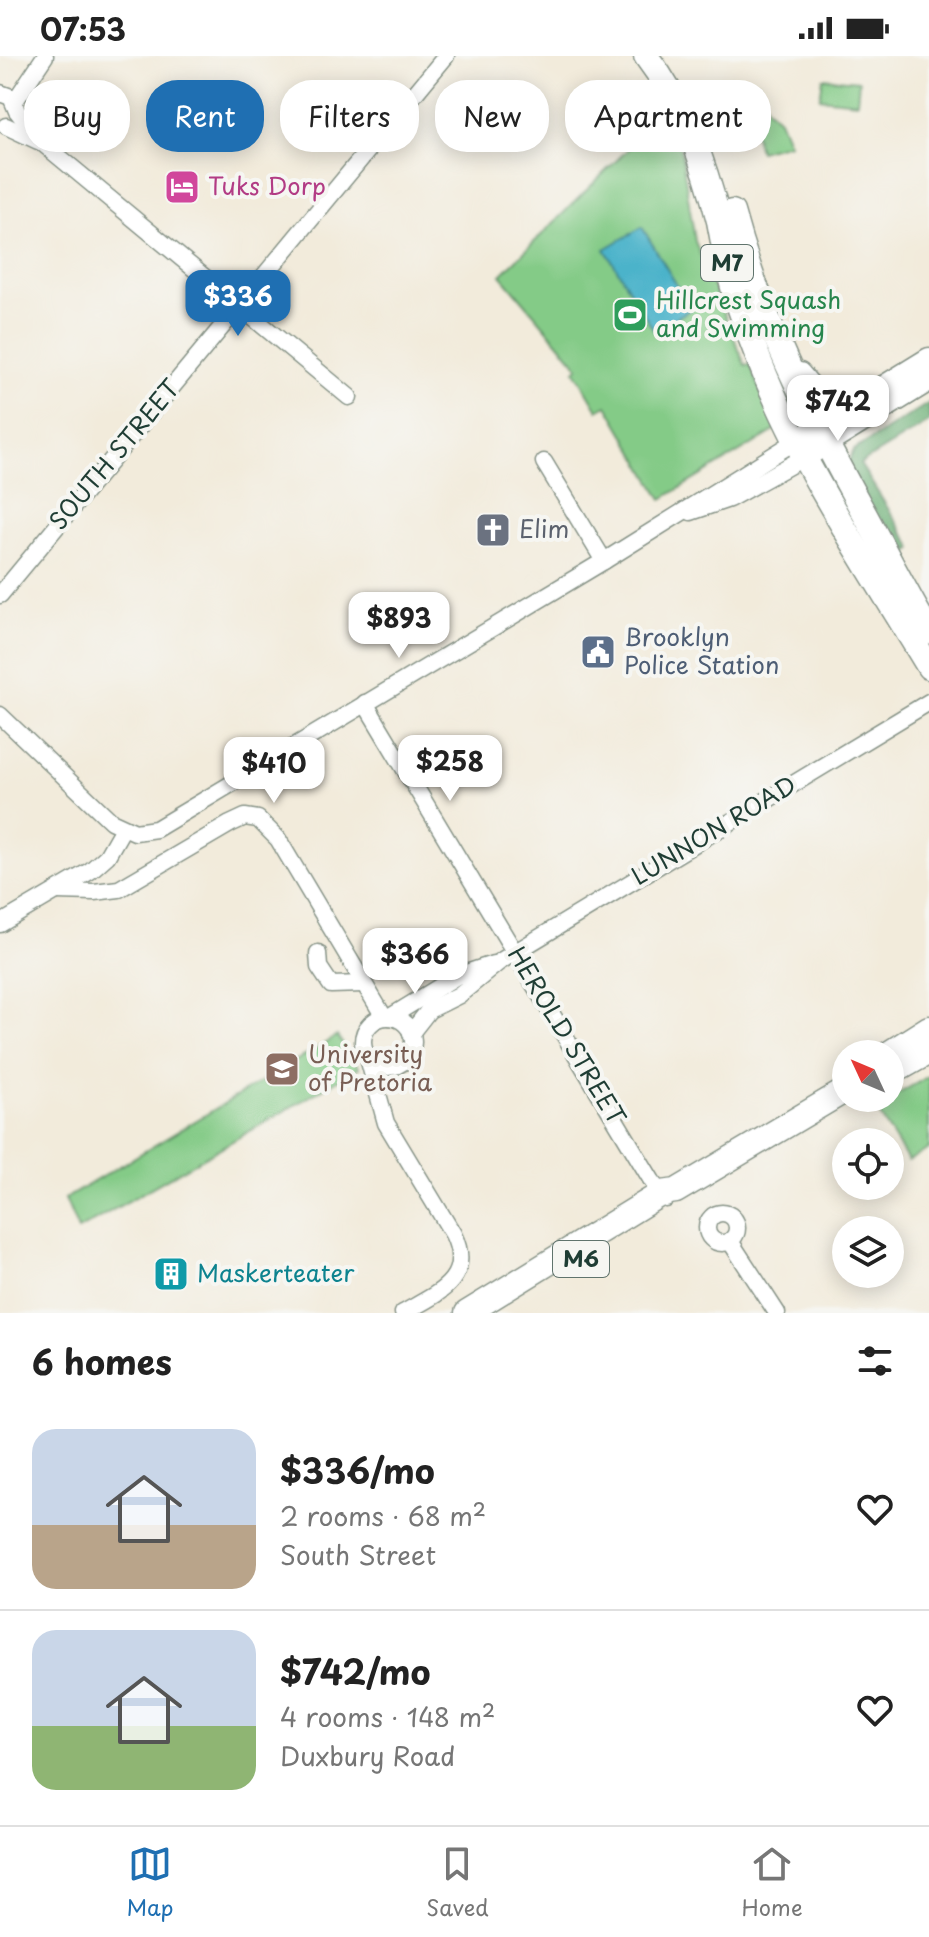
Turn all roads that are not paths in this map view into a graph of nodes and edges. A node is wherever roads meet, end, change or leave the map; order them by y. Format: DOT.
graph roads {
  1 [pos="446,56"];
  2 [pos="646,56"];
  3 [pos="667,56"];
  4 [pos="44,57"];
  5 [pos="9,99"];
  6 [pos="24,119"];
  7 [pos="2,127"];
  8 [pos="24,135"];
  9 [pos="53,152"];
  10 [pos="239,306"];
  11 [pos="780,351"];
  12 [pos="929,359"];
  13 [pos="929,380"];
  14 [pos="349,397"];
  15 [pos="856,405"];
  16 [pos="822,436"];
  17 [pos="800,449"];
  18 [pos="544,462"];
  19 [pos="604,561"];
  20 [pos="0,595"];
  21 [pos="927,628"];
  22 [pos="929,667"];
  23 [pos="929,702"];
  24 [pos="365,703"];
  25 [pos="0,715"];
  26 [pos="123,828"];
  27 [pos="57,891"];
  28 [pos="0,924"];
  29 [pos="516,951"];
  30 [pos="318,953"];
  31 [pos="499,962"];
  32 [pos="363,984"];
  33 [pos="387,1017"];
  34 [pos="929,1028"];
  35 [pos="411,1033"];
  36 [pos="904,1044"];
  37 [pos="929,1052"];
  38 [pos="368,1058"];
  39 [pos="397,1066"];
  40 [pos="904,1066"];
  41 [pos="379,1093"];
  42 [pos="832,1098"];
  43 [pos="669,1196"];
  44 [pos="730,1241"];
  45 [pos="403,1313"];
  46 [pos="467,1313"];
  47 [pos="491,1313"];
  48 [pos="777,1313"];
  1 -- 10 [label="street, SOUTH STREET"];
  2 -- 17 [label="main road, M7"];
  3 -- 11 [label="main road, M7"];
  4 -- 5 [label="street"];
  5 -- 6 [label="street"];
  5 -- 7 [label="street"];
  7 -- 8 [label="street"];
  9 -- 10 [label="street"];
  10 -- 14 [label="street"];
  10 -- 20 [label="street, SOUTH STREET"];
  11 -- 15 [label="main road"];
  11 -- 16 [label="main road, M7"];
  12 -- 15 [label="main road"];
  13 -- 16 [label="main road"];
  15 -- 16 [label="main road"];
  16 -- 17 [label="main road"];
  16 -- 21 [label="main road, M7"];
  17 -- 19 [label="street"];
  17 -- 22 [label="main road, M7"];
  18 -- 19 [label="street"];
  19 -- 24 [label="street"];
  23 -- 29 [label="street, LUNNON ROAD"];
  24 -- 26 [label="street"];
  24 -- 29 [label="street, HEROLD STREET"];
  25 -- 26 [label="street"];
  26 -- 27 [label="street"];
  27 -- 28 [label="street"];
  27 -- 32 [label="street"];
  29 -- 31 [label="street, LUNNON ROAD"];
  29 -- 43 [label="street, HEROLD STREET"];
  30 -- 32 [label="street"];
  31 -- 33 [label="street, LUNNON ROAD"];
  31 -- 35 [label="street, LUNNON ROAD"];
  32 -- 33 [label="street"];
  33 -- 35 [label="street"];
  33 -- 38 [label="street"];
  34 -- 36 [label="main road"];
  35 -- 39 [label="street"];
  37 -- 40 [label="main road"];
  38 -- 39 [label="street"];
  38 -- 41 [label="street"];
  39 -- 41 [label="street"];
  41 -- 45 [label="street"];
  42 -- 43 [label="main road, M6"];
  43 -- 46 [label="main road, M6"];
  43 -- 47 [label="main road, M6"];
  44 -- 48 [label="street"];
}
